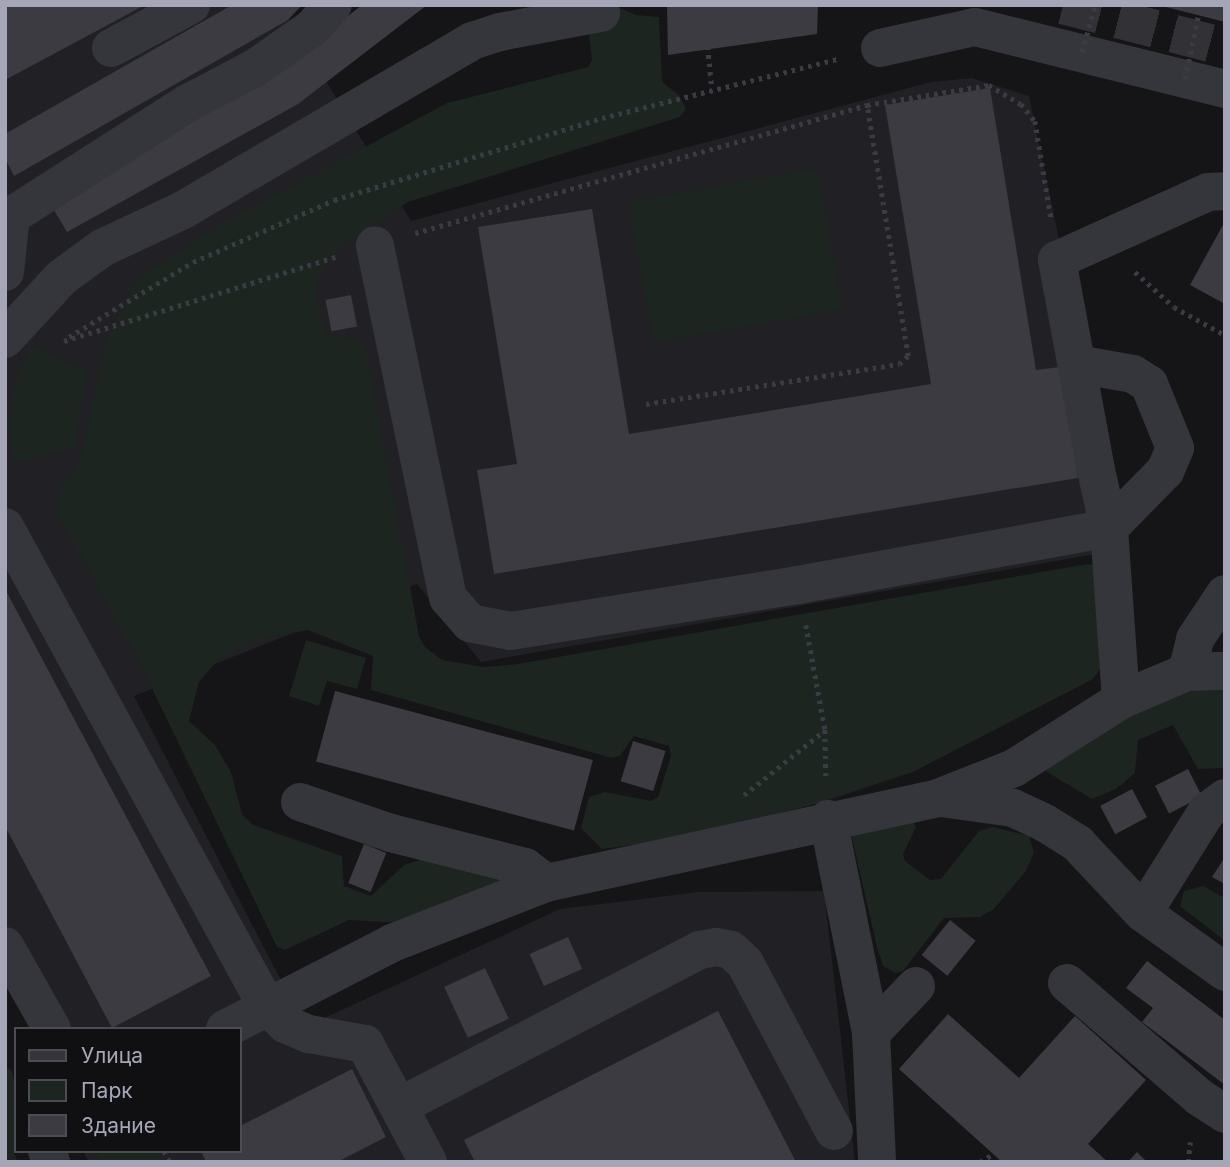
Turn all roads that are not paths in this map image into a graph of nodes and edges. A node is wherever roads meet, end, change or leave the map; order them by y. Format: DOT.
graph roads {
  1 [pos="191,5"];
  2 [pos="333,5"];
  3 [pos="601,13"];
  4 [pos="989,18"];
  5 [pos="111,48"];
  6 [pos="880,48"];
  7 [pos="1225,89"];
  8 [pos="1225,191"];
  9 [pos="375,245"];
  10 [pos="5,272"];
  11 [pos="5,339"];
  12 [pos="1077,364"];
  13 [pos="5,527"];
  14 [pos="1109,528"];
  15 [pos="1225,594"];
  16 [pos="1225,671"];
  17 [pos="1186,672"];
  18 [pos="1121,700"];
  19 [pos="939,798"];
  20 [pos="1225,798"];
  21 [pos="300,802"];
  22 [pos="828,819"];
  23 [pos="546,883"];
  24 [pos="1143,913"];
  25 [pos="5,946"];
  26 [pos="1225,972"];
  27 [pos="1067,983"];
  28 [pos="916,986"];
  29 [pos="266,1005"];
  30 [pos="51,1027"];
  31 [pos="228,1027"];
  32 [pos="871,1033"];
  33 [pos="400,1106"];
  34 [pos="1225,1114"];
  35 [pos="834,1131"];
  36 [pos="428,1162"];
  37 [pos="877,1162"];
  1 -- 5 [label="lane"];
  2 -- 10 [label="lane"];
  3 -- 11 [label="lane"];
  4 -- 6 [label="lane"];
  4 -- 7 [label="lane"];
  8 -- 12 [label="lane"];
  9 -- 14 [label="lane"];
  12 -- 14 [label="lane"];
  12 -- 14 [label="lane"];
  13 -- 29 [label="lane"];
  14 -- 18 [label="lane"];
  15 -- 17 [label="lane"];
  16 -- 17 [label="lane"];
  17 -- 18 [label="lane"];
  18 -- 19 [label="lane"];
  19 -- 22 [label="lane"];
  19 -- 24 [label="lane"];
  20 -- 24 [label="lane"];
  21 -- 23 [label="lane"];
  22 -- 23 [label="lane"];
  22 -- 32 [label="lane"];
  23 -- 29 [label="lane"];
  24 -- 26 [label="lane"];
  25 -- 30 [label="lane"];
  27 -- 34 [label="lane"];
  28 -- 32 [label="lane"];
  29 -- 31 [label="lane"];
  29 -- 33 [label="lane"];
  32 -- 37 [label="lane"];
  33 -- 35 [label="lane"];
  33 -- 36 [label="lane"];
}
